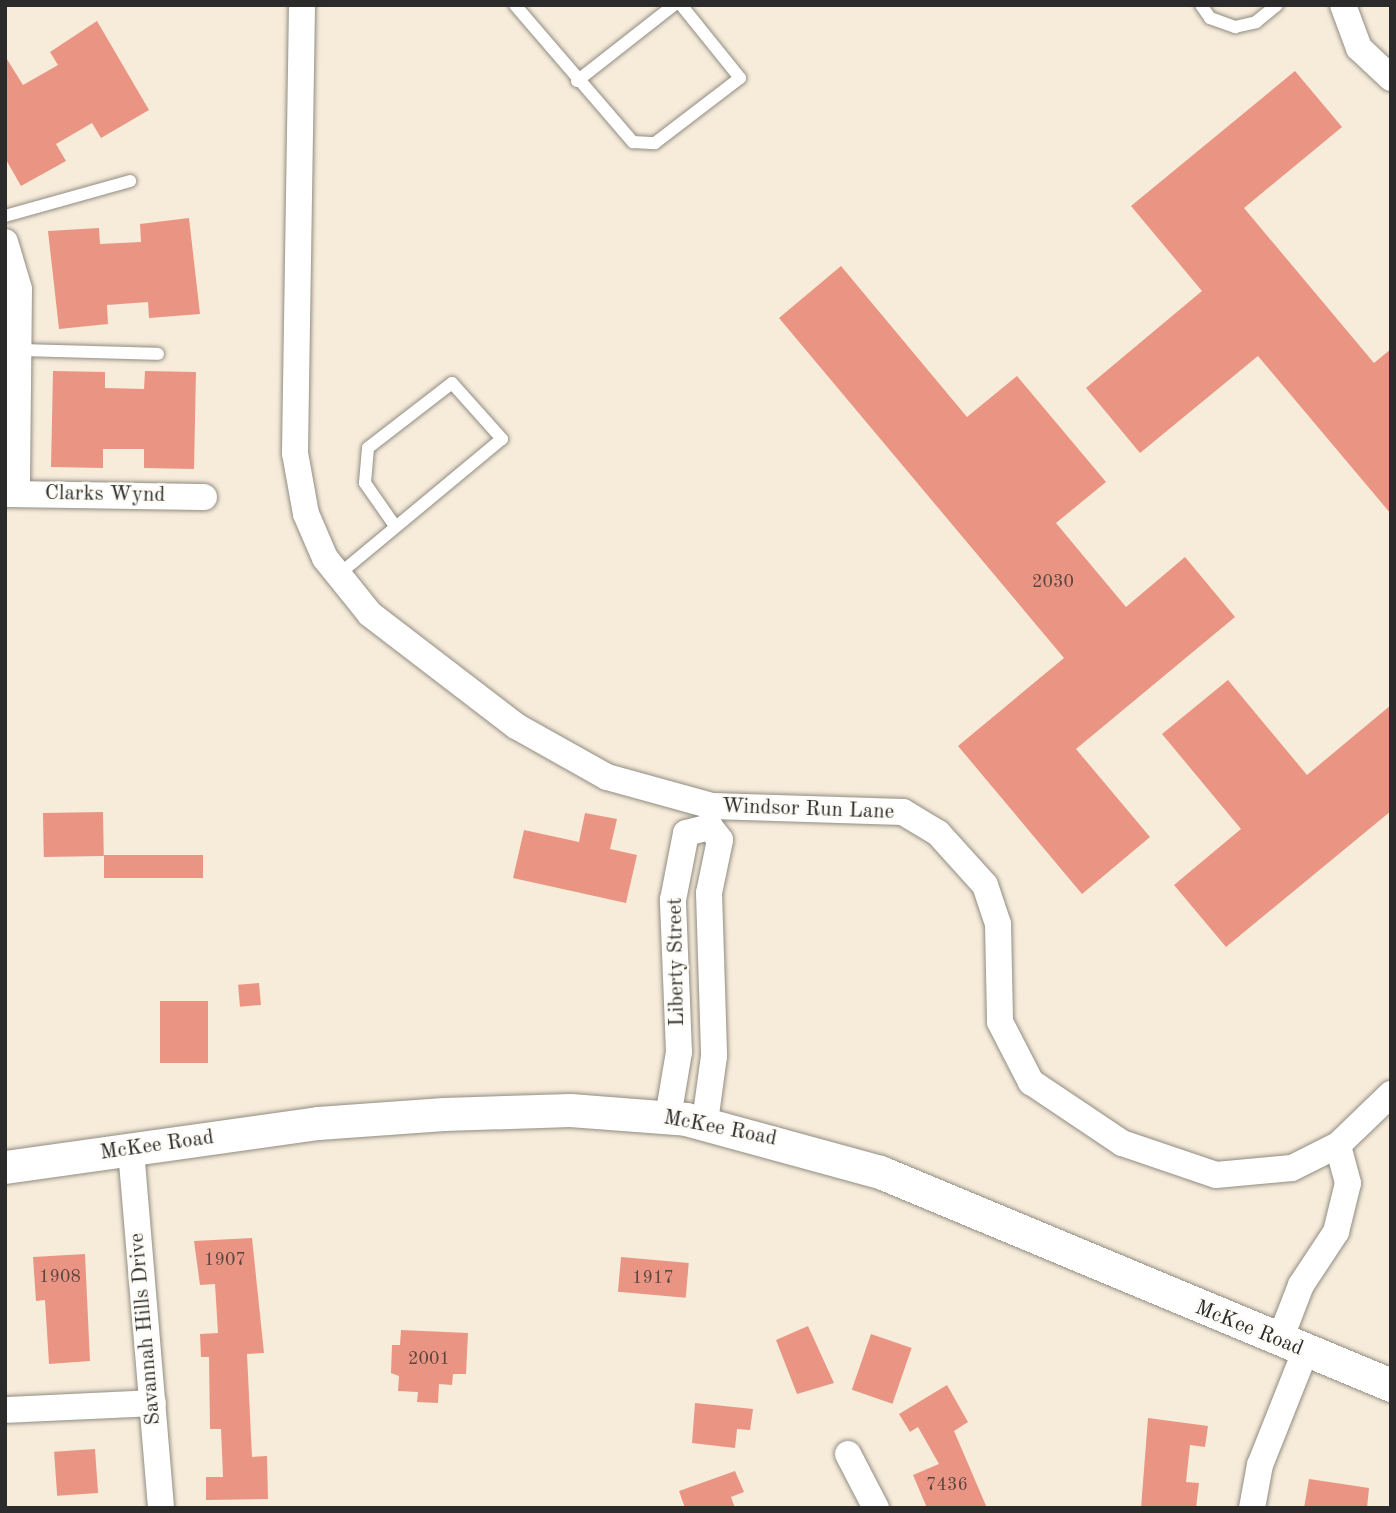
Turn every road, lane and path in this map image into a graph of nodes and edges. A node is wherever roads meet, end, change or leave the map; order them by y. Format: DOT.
graph roads {
  1 [pos="302,5"];
  2 [pos="515,5"];
  3 [pos="674,5"];
  4 [pos="681,5"];
  5 [pos="1201,5"];
  6 [pos="1277,5"];
  7 [pos="1343,5"];
  8 [pos="1391,78"];
  9 [pos="577,81"];
  10 [pos="130,181"];
  11 [pos="5,216"];
  12 [pos="5,242"];
  13 [pos="18,350"];
  14 [pos="158,354"];
  15 [pos="11,494"];
  16 [pos="204,497"];
  17 [pos="395,526"];
  18 [pos="338,575"];
  19 [pos="711,817"];
  20 [pos="673,945"];
  21 [pos="710,947"];
  22 [pos="1391,1094"];
  23 [pos="668,1117"];
  24 [pos="705,1122"];
  25 [pos="1339,1145"];
  26 [pos="131,1150"];
  27 [pos="5,1167"];
  28 [pos="1292,1347"];
  29 [pos="1391,1385"];
  30 [pos="153,1403"];
  31 [pos="5,1410"];
  32 [pos="848,1454"];
  33 [pos="161,1508"];
  34 [pos="876,1508"];
  35 [pos="1252,1508"];
  1 -- 18 [label="street, Windsor Run Lane"];
  2 -- 9 [label="lane"];
  3 -- 9 [label="lane"];
  4 -- 9 [label="lane"];
  5 -- 6 [label="lane"];
  7 -- 8 [label="street"];
  10 -- 11 [label="lane"];
  12 -- 13 [label="street"];
  13 -- 14 [label="lane"];
  13 -- 15 [label="street"];
  15 -- 16 [label="street, Clarks Wynd"];
  17 -- 17 [label="lane"];
  17 -- 18 [label="lane"];
  18 -- 19 [label="street, Windsor Run Lane"];
  19 -- 20 [label="street, Liberty Street"];
  19 -- 21 [label="street, Liberty Street"];
  19 -- 25 [label="street, Windsor Run Lane"];
  20 -- 21 [label="street"];
  20 -- 23 [label="street, Liberty Street"];
  21 -- 24 [label="street, Liberty Street"];
  22 -- 25 [label="street, Windsor Run Lane"];
  23 -- 24 [label="street, McKee Road"];
  23 -- 26 [label="street, McKee Road"];
  24 -- 28 [label="street, McKee Road"];
  25 -- 28 [label="street"];
  26 -- 27 [label="street, McKee Road"];
  26 -- 30 [label="street, Savannah Hills Drive"];
  28 -- 29 [label="street, McKee Road"];
  28 -- 35 [label="street"];
  30 -- 31 [label="street"];
  30 -- 33 [label="street, Savannah Hills Drive"];
  32 -- 34 [label="street"];
}
